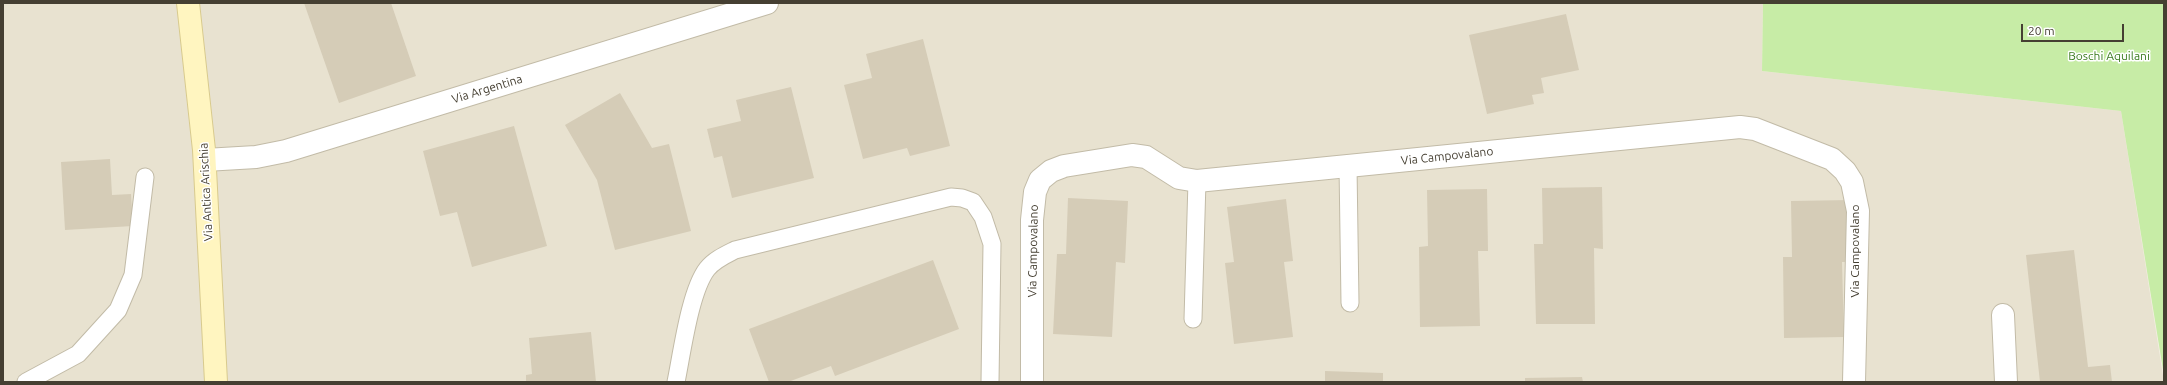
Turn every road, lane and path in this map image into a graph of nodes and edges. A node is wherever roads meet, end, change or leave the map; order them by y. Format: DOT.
graph roads {
  1 [pos="188,3"];
  2 [pos="767,3"];
  3 [pos="205,160"];
  4 [pos="1348,166"];
  5 [pos="145,178"];
  6 [pos="1197,181"];
  7 [pos="1350,303"];
  8 [pos="2003,315"];
  9 [pos="1193,319"];
  10 [pos="26,382"];
  11 [pos="216,382"];
  12 [pos="676,382"];
  13 [pos="990,382"];
  14 [pos="1032,382"];
  15 [pos="1854,382"];
  16 [pos="2006,382"];
  1 -- 3 [label="main road, Via Antica Arischia"];
  2 -- 3 [label="street, Via Argentina"];
  3 -- 11 [label="main road, Via Antica Arischia"];
  4 -- 6 [label="street, Via Campovalano"];
  4 -- 7 [label="lane"];
  4 -- 15 [label="street, Via Campovalano"];
  5 -- 10 [label="lane"];
  6 -- 9 [label="lane"];
  6 -- 14 [label="street, Via Campovalano"];
  8 -- 16 [label="street"];
  12 -- 13 [label="lane"];
}
